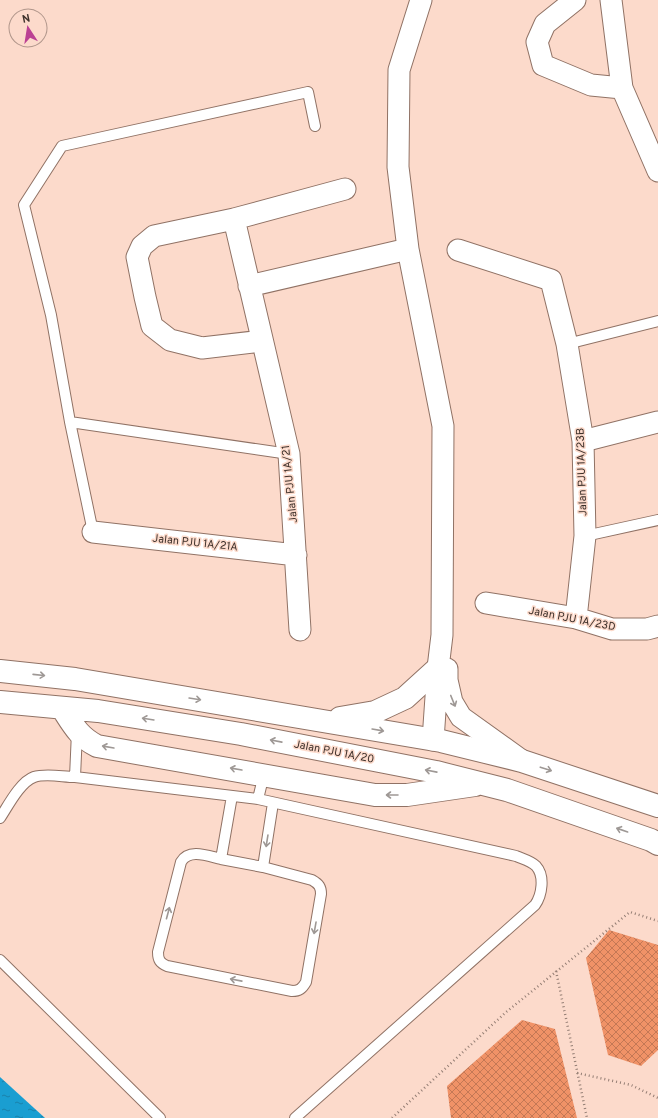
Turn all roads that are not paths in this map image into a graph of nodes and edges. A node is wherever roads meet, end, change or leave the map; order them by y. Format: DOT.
graph roads {
  1 [pos="421,0"];
  2 [pos="575,0"];
  3 [pos="611,0"];
  4 [pos="622,88"];
  5 [pos="315,126"];
  6 [pos="658,171"];
  7 [pos="345,189"];
  8 [pos="234,219"];
  9 [pos="408,249"];
  10 [pos="458,250"];
  11 [pos="249,286"];
  12 [pos="658,321"];
  13 [pos="262,341"];
  14 [pos="567,344"];
  15 [pos="70,422"];
  16 [pos="658,422"];
  17 [pos="583,441"];
  18 [pos="289,454"];
  19 [pos="658,520"];
  20 [pos="93,532"];
  21 [pos="585,536"];
  22 [pos="296,555"];
  23 [pos="486,603"];
  24 [pos="576,618"];
  25 [pos="658,626"];
  26 [pos="300,630"];
  27 [pos="442,635"];
  28 [pos="438,668"];
  29 [pos="0,672"];
  30 [pos="0,702"];
  31 [pos="62,708"];
  32 [pos="327,720"];
  33 [pos="77,732"];
  34 [pos="434,740"];
  35 [pos="522,761"];
  36 [pos="264,774"];
  37 [pos="75,777"];
  38 [pos="486,784"];
  39 [pos="507,790"];
  40 [pos="232,796"];
  41 [pos="258,799"];
  42 [pos="273,803"];
  43 [pos="658,806"];
  44 [pos="0,818"];
  45 [pos="658,844"];
  46 [pos="221,859"];
  47 [pos="263,867"];
  48 [pos="0,960"];
  49 [pos="160,1118"];
  50 [pos="295,1118"];
  1 -- 9 [label="street"];
  2 -- 4 [label="street"];
  3 -- 4 [label="street"];
  4 -- 6 [label="street"];
  5 -- 15 [label="lane"];
  7 -- 8 [label="street"];
  8 -- 11 [label="street, Jalan PJU 1A/21"];
  8 -- 13 [label="street"];
  9 -- 11 [label="street"];
  9 -- 27 [label="street"];
  10 -- 14 [label="street, Jalan PJU 1A/23B"];
  11 -- 13 [label="street, Jalan PJU 1A/21"];
  12 -- 14 [label="lane"];
  13 -- 18 [label="street, Jalan PJU 1A/21"];
  14 -- 17 [label="street, Jalan PJU 1A/23B"];
  15 -- 18 [label="lane"];
  15 -- 20 [label="lane"];
  16 -- 17 [label="street"];
  17 -- 21 [label="street, Jalan PJU 1A/23B"];
  18 -- 22 [label="street, Jalan PJU 1A/21"];
  19 -- 21 [label="lane"];
  20 -- 22 [label="street, Jalan PJU 1A/21A"];
  21 -- 24 [label="street, Jalan PJU 1A/23B"];
  22 -- 26 [label="street, Jalan PJU 1A/21"];
  23 -- 24 [label="street, Jalan PJU 1A/23D"];
  24 -- 25 [label="street, Jalan PJU 1A/23D"];
  27 -- 28 [label="street"];
  27 -- 35 [label="street, one-way"];
  28 -- 32 [label="street"];
  28 -- 34 [label="street"];
  29 -- 32 [label="street, one-way"];
  30 -- 31 [label="street, Jalan PJU 1A/20"];
  31 -- 33 [label="street"];
  38 -- 31 [label="street, Jalan PJU 1A/20, one-way"];
  32 -- 34 [label="street, one-way"];
  36 -- 33 [label="street, one-way"];
  33 -- 37 [label="lane"];
  34 -- 35 [label="street"];
  34 -- 39 [label="street"];
  35 -- 43 [label="street, one-way"];
  38 -- 36 [label="street, one-way"];
  36 -- 41 [label="lane"];
  37 -- 40 [label="lane"];
  37 -- 44 [label="lane"];
  38 -- 39 [label="street, Jalan PJU 1A/20"];
  45 -- 39 [label="street, Jalan PJU 1A/20, one-way"];
  40 -- 41 [label="lane"];
  40 -- 46 [label="lane"];
  41 -- 42 [label="lane"];
  42 -- 47 [label="lane, one-way"];
  42 -- 50 [label="lane"];
  46 -- 47 [label="lane"];
  47 -- 46 [label="lane, one-way"];
  48 -- 49 [label="lane"];
}
